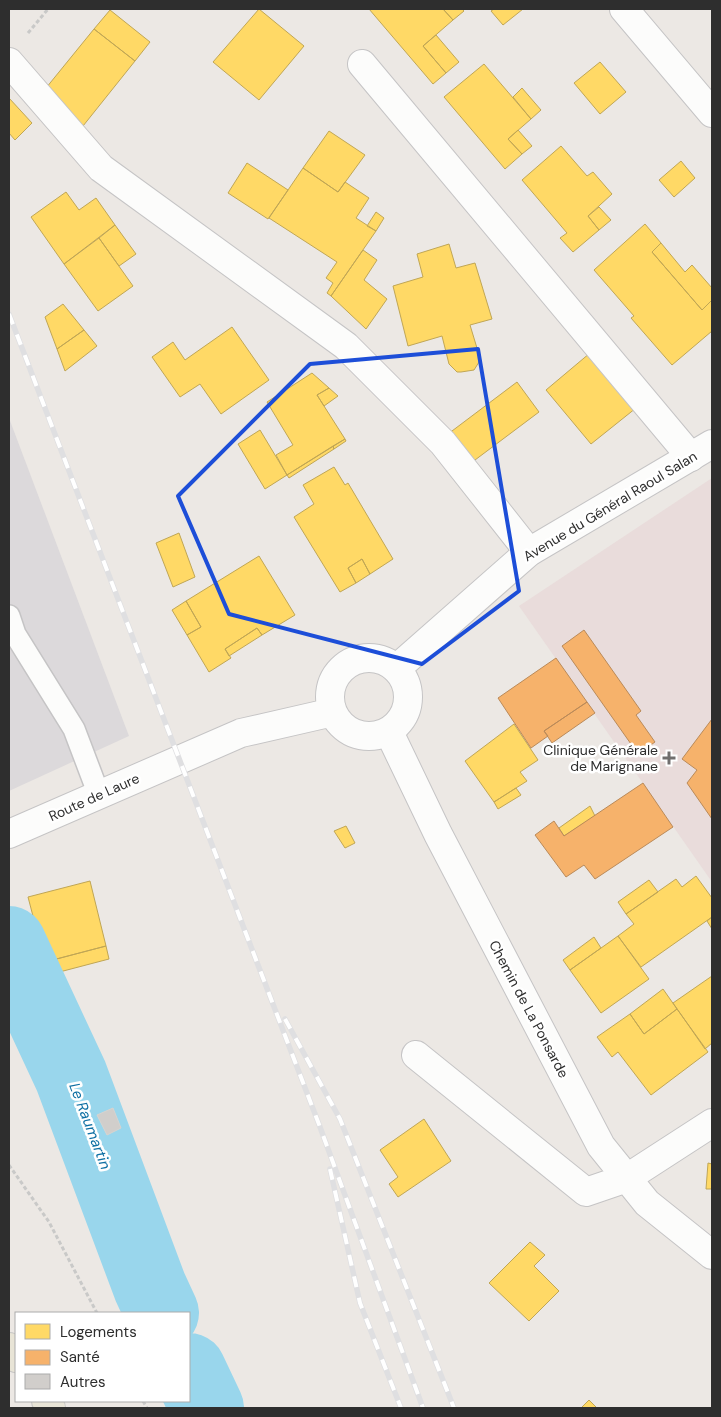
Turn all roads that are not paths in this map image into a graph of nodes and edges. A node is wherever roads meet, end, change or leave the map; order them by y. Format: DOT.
graph roads {
  1 [pos="624,9"];
  2 [pos="9,62"];
  3 [pos="362,64"];
  4 [pos="712,113"];
  5 [pos="702,450"];
  6 [pos="529,552"];
  7 [pos="9,616"];
  8 [pos="396,669"];
  9 [pos="333,712"];
  10 [pos="389,732"];
  11 [pos="99,795"];
  12 [pos="9,834"];
  13 [pos="416,1056"];
  14 [pos="712,1123"];
  15 [pos="627,1178"];
  16 [pos="712,1255"];
  1 -- 4 [label="street"];
  2 -- 6 [label="street"];
  3 -- 5 [label="street"];
  5 -- 6 [label="street, Avenue du Général Raoul Salan"];
  6 -- 8 [label="street, Avenue du Général Raoul Salan"];
  7 -- 11 [label="lane"];
  8 -- 9 [label="street"];
  8 -- 10 [label="street"];
  9 -- 10 [label="street"];
  9 -- 11 [label="street, Route de Laure"];
  10 -- 15 [label="street, Chemin de La Ponsarde"];
  11 -- 12 [label="street, Route de Laure"];
  13 -- 15 [label="street"];
  14 -- 15 [label="street"];
  15 -- 16 [label="street, Chemin de La Ponsarde"];
}
